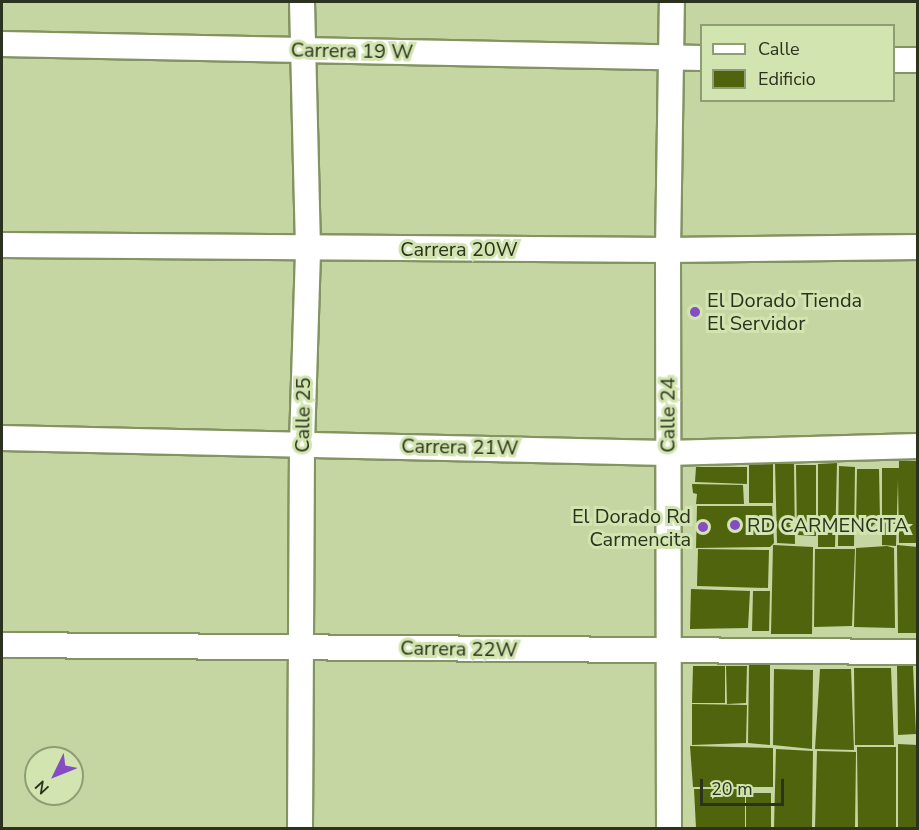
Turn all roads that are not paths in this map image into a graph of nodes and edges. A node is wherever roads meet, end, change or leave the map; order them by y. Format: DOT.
graph roads {
  1 [pos="302,2"];
  2 [pos="672,2"];
  3 [pos="2,44"];
  4 [pos="301,49"];
  5 [pos="672,58"];
  6 [pos="700,58"];
  7 [pos="895,60"];
  8 [pos="918,60"];
  9 [pos="2,245"];
  10 [pos="918,247"];
  11 [pos="308,249"];
  12 [pos="668,250"];
  13 [pos="2,438"];
  14 [pos="302,443"];
  15 [pos="918,446"];
  16 [pos="667,453"];
  17 [pos="2,645"];
  18 [pos="301,648"];
  19 [pos="668,651"];
  20 [pos="918,652"];
  21 [pos="300,828"];
  22 [pos="669,828"];
  1 -- 4 [label="street, Calle 25"];
  2 -- 5 [label="street, Calle 24"];
  3 -- 4 [label="street, Carrera 19 W"];
  4 -- 5 [label="street, Carrera 19 W"];
  4 -- 11 [label="street, Calle 25"];
  5 -- 6 [label="street, Carrera 19 W"];
  5 -- 12 [label="street, Calle 24"];
  7 -- 8 [label="street"];
  9 -- 11 [label="street, Carrera 20W"];
  10 -- 12 [label="street, Carrera 20W"];
  11 -- 12 [label="street, Carrera 20W"];
  11 -- 14 [label="street, Calle 25"];
  12 -- 16 [label="street, Calle 24"];
  13 -- 14 [label="street, Carrera 21W"];
  14 -- 16 [label="street, Carrera 21W"];
  14 -- 18 [label="street, Calle 25"];
  15 -- 16 [label="street, Carrera 21W"];
  16 -- 19 [label="street, Calle 24"];
  17 -- 18 [label="street, Carrera 22W"];
  18 -- 19 [label="street, Carrera 22W"];
  18 -- 21 [label="street, Calle 25"];
  19 -- 20 [label="street, Carrera 22W"];
  19 -- 22 [label="street, Calle 24"];
}
